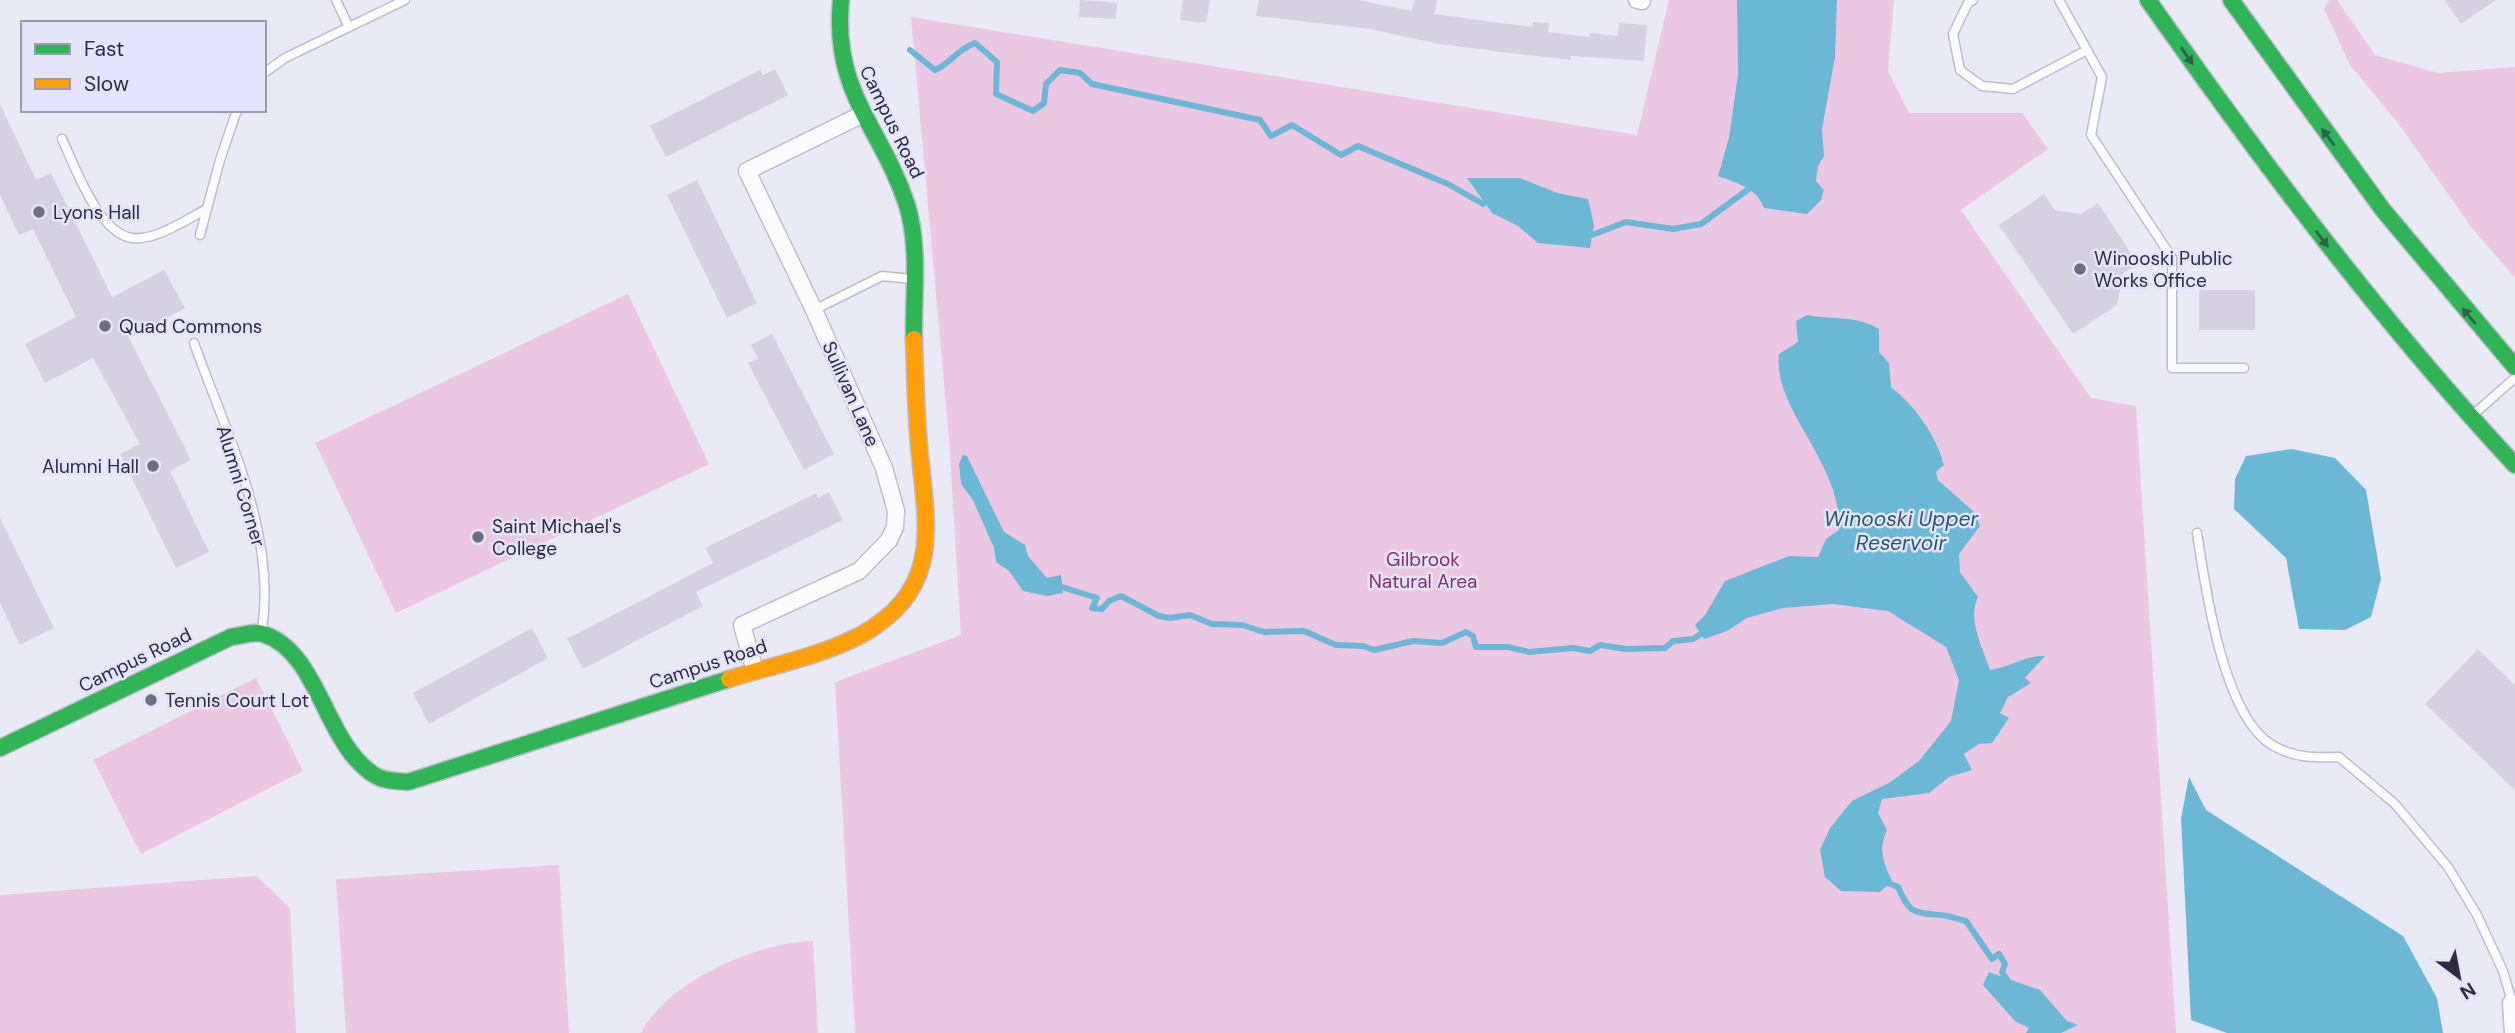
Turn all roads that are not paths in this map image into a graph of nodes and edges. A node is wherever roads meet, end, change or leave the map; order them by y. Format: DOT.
graph roads {
  1 [pos="336,0"];
  2 [pos="405,0"];
  3 [pos="841,0"];
  4 [pos="1973,0"];
  5 [pos="2059,0"];
  6 [pos="2148,0"];
  7 [pos="2231,0"];
  8 [pos="349,27"];
  9 [pos="2087,50"];
  10 [pos="266,72"];
  11 [pos="236,112"];
  12 [pos="863,114"];
  13 [pos="62,139"];
  14 [pos="207,209"];
  15 [pos="200,235"];
  16 [pos="913,279"];
  17 [pos="814,310"];
  18 [pos="194,343"];
  19 [pos="2515,367"];
  20 [pos="2244,368"];
  21 [pos="2515,378"];
  22 [pos="2470,418"];
  23 [pos="2515,465"];
  24 [pos="2197,533"];
  25 [pos="261,633"];
  26 [pos="755,671"];
  27 [pos="0,748"];
  28 [pos="2513,1002"];
  29 [pos="2513,1033"];
  1 -- 8 [label="lane"];
  2 -- 8 [label="lane"];
  3 -- 12 [label="main road, Campus Road"];
  4 -- 9 [label="lane"];
  5 -- 9 [label="lane"];
  6 -- 22 [label="main road, one-way"];
  19 -- 7 [label="main road, one-way"];
  8 -- 10 [label="lane"];
  9 -- 20 [label="lane"];
  11 -- 14 [label="lane"];
  12 -- 16 [label="main road, Campus Road"];
  12 -- 17 [label="street, Sullivan Lane"];
  13 -- 14 [label="lane"];
  14 -- 15 [label="lane"];
  16 -- 17 [label="lane"];
  16 -- 26 [label="main road, Campus Road"];
  17 -- 26 [label="street, Sullivan Lane"];
  18 -- 25 [label="lane, Alumni Corner"];
  21 -- 22 [label="lane"];
  22 -- 23 [label="main road"];
  24 -- 28 [label="lane"];
  25 -- 26 [label="main road, Campus Road"];
  25 -- 27 [label="main road, Campus Road"];
  28 -- 29 [label="street"];
}
